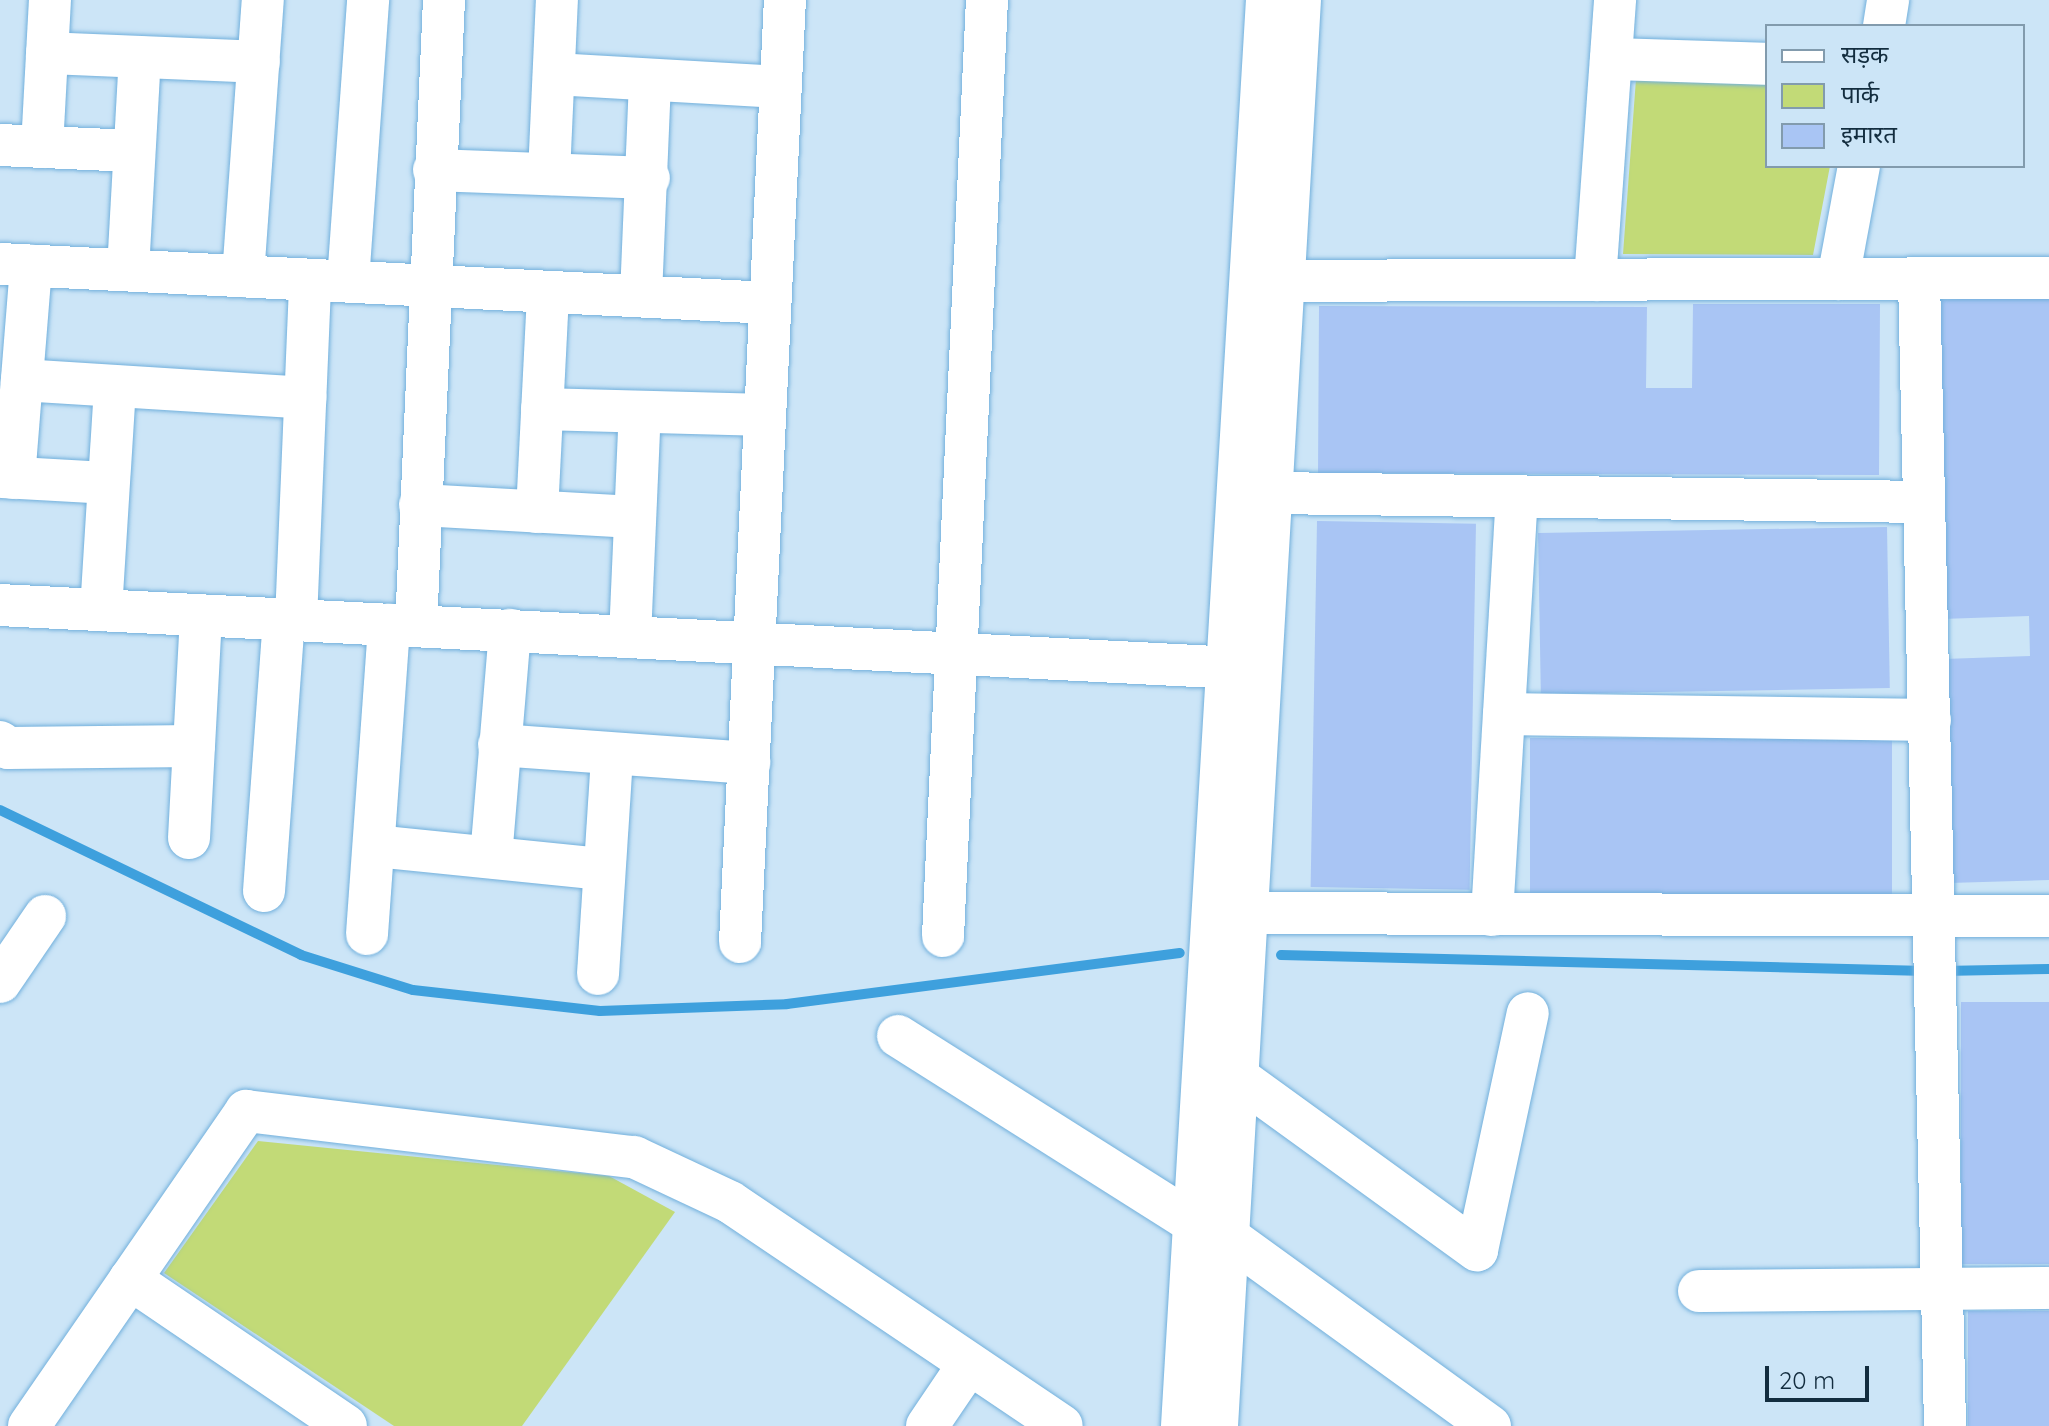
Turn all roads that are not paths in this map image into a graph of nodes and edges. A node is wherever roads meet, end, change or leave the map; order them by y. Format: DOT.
graph roads {
  1 [pos="50,0"];
  2 [pos="263,0"];
  3 [pos="368,0"];
  4 [pos="444,0"];
  5 [pos="557,0"];
  6 [pos="785,0"];
  7 [pos="987,0"];
  8 [pos="1267,0"];
  9 [pos="1300,0"];
  10 [pos="1615,0"];
  11 [pos="1888,0"];
  12 [pos="1884,24"];
  13 [pos="47,53"];
  14 [pos="140,57"];
  15 [pos="1611,59"];
  16 [pos="259,62"];
  17 [pos="1765,64"];
  18 [pos="554,74"];
  19 [pos="650,80"];
  20 [pos="781,87"];
  21 [pos="0,145"];
  22 [pos="42,147"];
  23 [pos="134,151"];
  24 [pos="1859,168"];
  25 [pos="434,170"];
  26 [pos="549,174"];
  27 [pos="649,178"];
  28 [pos="15,265"];
  29 [pos="128,270"];
  30 [pos="243,276"];
  31 [pos="2049,278"];
  32 [pos="1838,279"];
  33 [pos="1919,279"];
  34 [pos="329,280"];
  35 [pos="1595,280"];
  36 [pos="1267,281"];
  37 [pos="427,285"];
  38 [pos="548,292"];
  39 [pos="641,296"];
  40 [pos="770,303"];
  41 [pos="22,380"];
  42 [pos="115,386"];
  43 [pos="305,398"];
  44 [pos="542,409"];
  45 [pos="640,412"];
  46 [pos="765,415"];
  47 [pos="7,477"];
  48 [pos="107,483"];
  49 [pos="1272,493"];
  50 [pos="1517,497"];
  51 [pos="1924,502"];
  52 [pos="420,505"];
  53 [pos="537,512"];
  54 [pos="635,517"];
  55 [pos="0,605"];
  56 [pos="101,610"];
  57 [pos="201,615"];
  58 [pos="290,620"];
  59 [pos="403,626"];
  60 [pos="510,630"];
  61 [pos="630,637"];
  62 [pos="754,644"];
  63 [pos="956,654"];
  64 [pos="1245,669"];
  65 [pos="1504,714"];
  66 [pos="1930,720"];
  67 [pos="0,742"];
  68 [pos="499,745"];
  69 [pos="194,746"];
  70 [pos="612,757"];
  71 [pos="749,763"];
  72 [pos="189,838"];
  73 [pos="375,846"];
  74 [pos="491,857"];
  75 [pos="602,869"];
  76 [pos="264,891"];
  77 [pos="1249,913"];
  78 [pos="1492,915"];
  79 [pos="45,916"];
  80 [pos="2049,916"];
  81 [pos="1935,932"];
  82 [pos="367,934"];
  83 [pos="943,936"];
  84 [pos="740,942"];
  85 [pos="598,974"];
  86 [pos="0,982"];
  87 [pos="1528,1013"];
  88 [pos="898,1036"];
  89 [pos="1239,1078"];
  90 [pos="1212,1230"];
  91 [pos="130,1279"];
  92 [pos="2049,1288"];
  93 [pos="1943,1289"];
  94 [pos="1699,1291"];
  95 [pos="969,1364"];
  96 [pos="29,1426"];
  97 [pos="346,1426"];
  98 [pos="927,1426"];
  99 [pos="1062,1426"];
  100 [pos="1182,1426"];
  101 [pos="1217,1426"];
  102 [pos="1490,1426"];
  103 [pos="1945,1426"];
  1 -- 13 [label="street"];
  2 -- 16 [label="street"];
  3 -- 34 [label="street"];
  4 -- 25 [label="street"];
  5 -- 18 [label="street"];
  6 -- 20 [label="street"];
  7 -- 63 [label="street"];
  8 -- 36 [label="street"];
  9 -- 36 [label="street"];
  10 -- 15 [label="street"];
  11 -- 12 [label="street"];
  13 -- 14 [label="street"];
  13 -- 22 [label="street"];
  14 -- 16 [label="street"];
  14 -- 23 [label="street"];
  15 -- 17 [label="street"];
  15 -- 35 [label="street"];
  16 -- 30 [label="street"];
  18 -- 19 [label="street"];
  18 -- 26 [label="street"];
  19 -- 20 [label="street"];
  19 -- 27 [label="street"];
  20 -- 40 [label="street"];
  21 -- 22 [label="street"];
  22 -- 23 [label="street"];
  23 -- 29 [label="street"];
  24 -- 32 [label="street"];
  25 -- 26 [label="street"];
  25 -- 37 [label="street"];
  26 -- 27 [label="street"];
  27 -- 39 [label="street"];
  28 -- 29 [label="street"];
  28 -- 41 [label="street"];
  29 -- 30 [label="street"];
  30 -- 34 [label="street"];
  31 -- 33 [label="street"];
  32 -- 33 [label="street"];
  32 -- 35 [label="street"];
  33 -- 51 [label="street"];
  34 -- 37 [label="street"];
  34 -- 43 [label="street"];
  35 -- 36 [label="street"];
  36 -- 49 [label="street"];
  36 -- 64 [label="street"];
  37 -- 38 [label="street"];
  37 -- 52 [label="street"];
  38 -- 39 [label="street"];
  38 -- 44 [label="street"];
  39 -- 40 [label="street"];
  40 -- 46 [label="street"];
  41 -- 42 [label="street"];
  41 -- 47 [label="street"];
  42 -- 43 [label="street"];
  42 -- 48 [label="street"];
  43 -- 58 [label="street"];
  44 -- 45 [label="street"];
  44 -- 53 [label="street"];
  45 -- 46 [label="street"];
  45 -- 54 [label="street"];
  46 -- 62 [label="street"];
  47 -- 48 [label="street"];
  48 -- 56 [label="street"];
  49 -- 50 [label="street"];
  49 -- 64 [label="street"];
  50 -- 51 [label="street"];
  50 -- 65 [label="street"];
  51 -- 66 [label="street"];
  52 -- 53 [label="street"];
  52 -- 59 [label="street"];
  53 -- 54 [label="street"];
  54 -- 61 [label="street"];
  55 -- 56 [label="street"];
  56 -- 57 [label="street"];
  57 -- 58 [label="street"];
  57 -- 69 [label="street"];
  58 -- 59 [label="street"];
  58 -- 76 [label="street"];
  59 -- 60 [label="street"];
  59 -- 73 [label="street"];
  60 -- 61 [label="street"];
  60 -- 68 [label="street"];
  61 -- 62 [label="street"];
  62 -- 63 [label="street"];
  62 -- 71 [label="street"];
  63 -- 64 [label="street"];
  63 -- 83 [label="street"];
  64 -- 77 [label="street"];
  64 -- 90 [label="street"];
  65 -- 66 [label="street"];
  65 -- 78 [label="street"];
  66 -- 81 [label="street"];
  67 -- 69 [label="street"];
  68 -- 70 [label="street"];
  68 -- 74 [label="street"];
  69 -- 72 [label="street"];
  70 -- 71 [label="street"];
  70 -- 75 [label="street"];
  71 -- 84 [label="street"];
  73 -- 74 [label="street"];
  73 -- 82 [label="street"];
  74 -- 75 [label="street"];
  75 -- 85 [label="street"];
  77 -- 78 [label="street"];
  77 -- 89 [label="street"];
  78 -- 81 [label="street"];
  79 -- 86 [label="street"];
  80 -- 81 [label="street"];
  81 -- 93 [label="street"];
  87 -- 89 [label="street"];
  88 -- 90 [label="street"];
  89 -- 90 [label="street"];
  90 -- 100 [label="street"];
  90 -- 101 [label="street"];
  90 -- 102 [label="street"];
  91 -- 95 [label="street"];
  91 -- 96 [label="street"];
  91 -- 97 [label="street"];
  92 -- 93 [label="street"];
  93 -- 94 [label="street"];
  93 -- 103 [label="street"];
  95 -- 98 [label="street"];
  95 -- 99 [label="street"];
}
